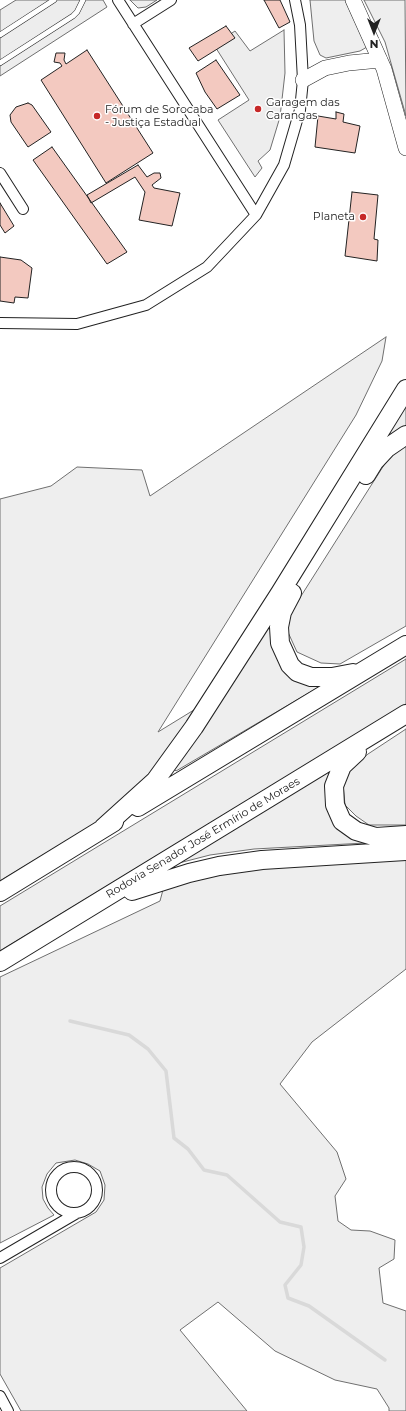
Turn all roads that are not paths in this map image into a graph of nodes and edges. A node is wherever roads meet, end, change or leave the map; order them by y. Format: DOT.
graph roads {
  1 [pos="54,0"];
  2 [pos="83,0"];
  3 [pos="118,0"];
  4 [pos="171,0"];
  5 [pos="295,0"];
  6 [pos="353,0"];
  7 [pos="133,24"];
  8 [pos="0,35"];
  9 [pos="380,60"];
  10 [pos="0,63"];
  11 [pos="302,80"];
  12 [pos="406,148"];
  13 [pos="0,173"];
  14 [pos="23,209"];
  15 [pos="256,215"];
  16 [pos="0,323"];
  17 [pos="406,389"];
  18 [pos="406,435"];
  19 [pos="406,646"];
  20 [pos="364,671"];
  21 [pos="406,714"];
  22 [pos="376,732"];
  23 [pos="104,828"];
  24 [pos="406,835"];
  25 [pos="406,851"];
  26 [pos="0,892"];
  27 [pos="96,904"];
  28 [pos="0,962"];
  29 [pos="77,1213"];
  30 [pos="0,1258"];
  31 [pos="0,1396"];
  32 [pos="8,1411"];
  1 -- 8 [label="lane"];
  2 -- 10 [label="lane"];
  3 -- 7 [label="street"];
  4 -- 7 [label="street"];
  5 -- 11 [label="street"];
  6 -- 9 [label="main road"];
  7 -- 15 [label="street"];
  9 -- 11 [label="main road"];
  9 -- 12 [label="main road"];
  11 -- 15 [label="street"];
  13 -- 14 [label="street"];
  15 -- 16 [label="street"];
  17 -- 23 [label="highway"];
  18 -- 20 [label="highway"];
  19 -- 20 [label="highway"];
  20 -- 23 [label="highway"];
  21 -- 22 [label="highway, Rodovia Senador José Ermírio de Moraes"];
  22 -- 24 [label="highway"];
  22 -- 27 [label="highway, Rodovia Senador José Ermírio de Moraes"];
  23 -- 26 [label="highway"];
  25 -- 27 [label="highway"];
  27 -- 28 [label="highway, Rodovia Senador José Ermírio de Moraes"];
  29 -- 29 [label="street"];
  29 -- 30 [label="street"];
  31 -- 32 [label="street"];
}
